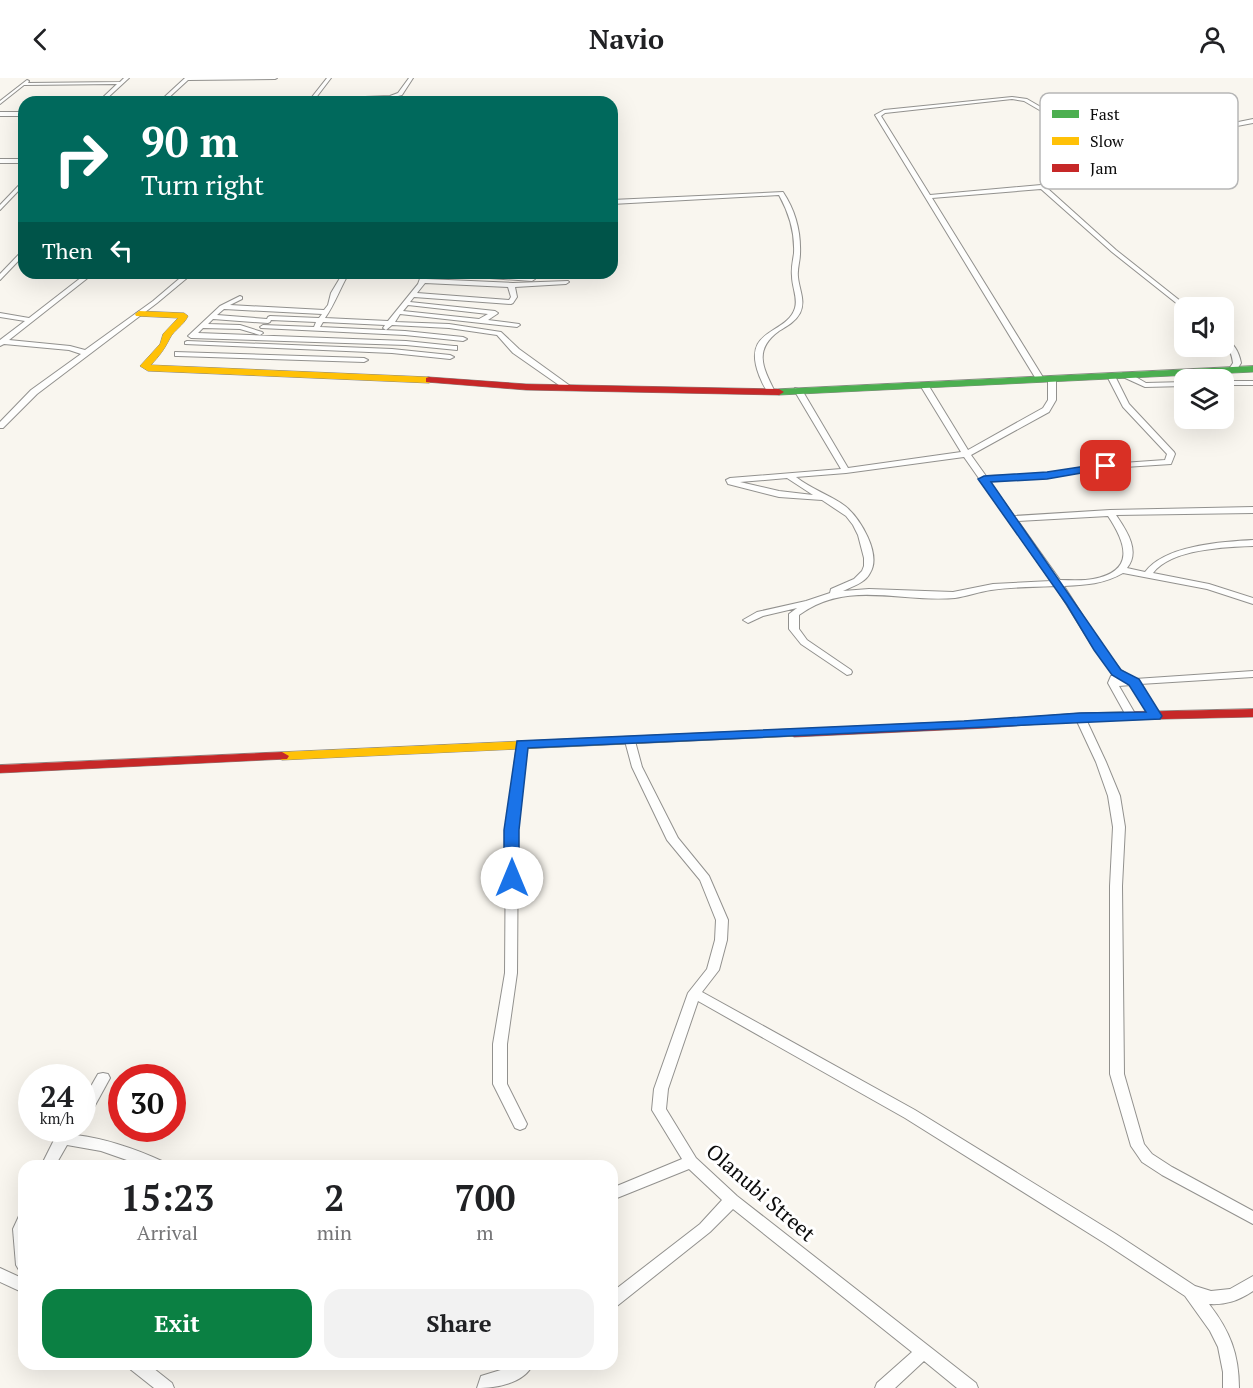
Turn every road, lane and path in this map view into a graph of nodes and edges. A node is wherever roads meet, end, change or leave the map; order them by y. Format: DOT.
graph roads {
  1 [pos="33,78"];
  2 [pos="127,78"];
  3 [pos="275,78"];
  4 [pos="329,78"];
  5 [pos="411,78"];
  6 [pos="188,79"];
  7 [pos="121,83"];
  8 [pos="24,84"];
  9 [pos="107,96"];
  10 [pos="168,96"];
  11 [pos="314,96"];
  12 [pos="392,96"];
  13 [pos="0,103"];
  14 [pos="1040,108"];
  15 [pos="0,114"];
  16 [pos="18,114"];
  17 [pos="1253,121"];
  18 [pos="1238,124"];
  19 [pos="0,160"];
  20 [pos="18,162"];
  21 [pos="1040,187"];
  22 [pos="18,188"];
  23 [pos="1044,189"];
  24 [pos="928,197"];
  25 [pos="618,202"];
  26 [pos="0,208"];
  27 [pos="18,258"];
  28 [pos="0,278"];
  29 [pos="83,279"];
  30 [pos="183,279"];
  31 [pos="343,279"];
  32 [pos="422,281"];
  33 [pos="566,282"];
  34 [pos="513,285"];
  35 [pos="412,295"];
  36 [pos="240,298"];
  37 [pos="1174,298"];
  38 [pos="405,303"];
  39 [pos="222,307"];
  40 [pos="326,312"];
  41 [pos="398,312"];
  42 [pos="139,314"];
  43 [pos="0,315"];
  44 [pos="212,317"];
  45 [pos="30,320"];
  46 [pos="482,320"];
  47 [pos="319,322"];
  48 [pos="388,324"];
  49 [pos="264,325"];
  50 [pos="517,325"];
  51 [pos="202,326"];
  52 [pos="314,331"];
  53 [pos="384,332"];
  54 [pos="193,334"];
  55 [pos="464,339"];
  56 [pos="308,341"];
  57 [pos="376,342"];
  58 [pos="1,343"];
  59 [pos="187,343"];
  60 [pos="249,347"];
  61 [pos="454,348"];
  62 [pos="303,349"];
  63 [pos="371,351"];
  64 [pos="1234,352"];
  65 [pos="87,353"];
  66 [pos="178,354"];
  67 [pos="241,357"];
  68 [pos="450,357"];
  69 [pos="295,359"];
  70 [pos="364,360"];
  71 [pos="170,369"];
  72 [pos="1233,369"];
  73 [pos="1234,369"];
  74 [pos="1253,369"];
  75 [pos="231,372"];
  76 [pos="1174,372"];
  77 [pos="285,374"];
  78 [pos="1126,375"];
  79 [pos="350,376"];
  80 [pos="1111,376"];
  81 [pos="1046,379"];
  82 [pos="1234,383"];
  83 [pos="1253,383"];
  84 [pos="924,385"];
  85 [pos="1174,385"];
  86 [pos="569,388"];
  87 [pos="798,390"];
  88 [pos="771,392"];
  89 [pos="0,426"];
  90 [pos="966,454"];
  91 [pos="846,471"];
  92 [pos="788,476"];
  93 [pos="984,479"];
  94 [pos="828,499"];
  95 [pos="1253,510"];
  96 [pos="1110,513"];
  97 [pos="1012,519"];
  98 [pos="1253,543"];
  99 [pos="1122,570"];
  100 [pos="1147,575"];
  101 [pos="1058,584"];
  102 [pos="824,596"];
  103 [pos="1253,601"];
  104 [pos="805,603"];
  105 [pos="748,620"];
  106 [pos="847,672"];
  107 [pos="1253,674"];
  108 [pos="1115,678"];
  109 [pos="1134,682"];
  110 [pos="1253,713"];
  111 [pos="1155,716"];
  112 [pos="1080,717"];
  113 [pos="1132,717"];
  114 [pos="630,741"];
  115 [pos="522,744"];
  116 [pos="0,769"];
  117 [pos="694,993"];
  118 [pos="103,1078"];
  119 [pos="96,1091"];
  120 [pos="520,1124"];
  121 [pos="96,1141"];
  122 [pos="63,1142"];
  123 [pos="52,1160"];
  124 [pos="148,1160"];
  125 [pos="692,1162"];
  126 [pos="618,1192"];
  127 [pos="732,1200"];
  128 [pos="1253,1218"];
  129 [pos="0,1275"];
  130 [pos="18,1283"];
  131 [pos="1253,1283"];
  132 [pos="1191,1292"];
  133 [pos="618,1296"];
  134 [pos="923,1352"];
  135 [pos="144,1370"];
  136 [pos="516,1370"];
  137 [pos="166,1388"];
  138 [pos="485,1388"];
  139 [pos="883,1388"];
  140 [pos="970,1388"];
  141 [pos="1231,1388"];
  1 -- 8 [label="street"];
  2 -- 7 [label="street"];
  3 -- 6 [label="street"];
  4 -- 11 [label="street"];
  5 -- 12 [label="street"];
  6 -- 10 [label="street"];
  7 -- 8 [label="street"];
  7 -- 9 [label="street"];
  8 -- 13 [label="street"];
  14 -- 24 [label="street"];
  15 -- 16 [label="street"];
  17 -- 18 [label="street"];
  19 -- 20 [label="street"];
  21 -- 24 [label="street"];
  22 -- 26 [label="street"];
  23 -- 37 [label="street"];
  24 -- 81 [label="street"];
  25 -- 88 [label="street"];
  27 -- 28 [label="street"];
  29 -- 45 [label="street"];
  30 -- 42 [label="street"];
  31 -- 40 [label="street"];
  32 -- 34 [label="street"];
  32 -- 35 [label="street"];
  33 -- 34 [label="street"];
  34 -- 35 [label="street"];
  35 -- 38 [label="street"];
  36 -- 39 [label="street"];
  38 -- 41 [label="street"];
  38 -- 46 [label="street"];
  39 -- 44 [label="street"];
  39 -- 49 [label="street"];
  40 -- 47 [label="street"];
  40 -- 49 [label="street"];
  41 -- 46 [label="street"];
  41 -- 48 [label="street"];
  42 -- 65 [label="street"];
  42 -- 71 [label="street"];
  43 -- 45 [label="street"];
  44 -- 49 [label="street"];
  44 -- 51 [label="street"];
  45 -- 58 [label="street"];
  46 -- 50 [label="street"];
  47 -- 48 [label="street"];
  47 -- 49 [label="street"];
  47 -- 52 [label="street"];
  48 -- 53 [label="street"];
  48 -- 86 [label="street"];
  49 -- 51 [label="street"];
  49 -- 52 [label="street"];
  49 -- 54 [label="street"];
  49 -- 56 [label="street"];
  49 -- 60 [label="street"];
  51 -- 54 [label="street"];
  52 -- 53 [label="street"];
  52 -- 56 [label="street"];
  53 -- 55 [label="street"];
  53 -- 57 [label="street"];
  54 -- 59 [label="street"];
  56 -- 57 [label="street"];
  56 -- 62 [label="street"];
  57 -- 61 [label="street"];
  57 -- 63 [label="street"];
  58 -- 65 [label="street"];
  59 -- 60 [label="street"];
  59 -- 66 [label="street"];
  60 -- 62 [label="street"];
  60 -- 67 [label="street"];
  62 -- 63 [label="street"];
  62 -- 69 [label="street"];
  63 -- 68 [label="street"];
  63 -- 70 [label="street"];
  64 -- 72 [label="street"];
  65 -- 89 [label="street"];
  66 -- 67 [label="street"];
  66 -- 71 [label="street"];
  67 -- 69 [label="street"];
  67 -- 75 [label="street"];
  69 -- 70 [label="street"];
  69 -- 77 [label="street"];
  70 -- 79 [label="street"];
  71 -- 75 [label="street"];
  73 -- 74 [label="street"];
  75 -- 77 [label="street"];
  76 -- 78 [label="street"];
  77 -- 79 [label="street"];
  78 -- 80 [label="street"];
  78 -- 85 [label="street"];
  79 -- 86 [label="street"];
  80 -- 81 [label="street"];
  80 -- 93 [label="street"];
  81 -- 84 [label="street"];
  81 -- 90 [label="street"];
  82 -- 83 [label="street"];
  84 -- 87 [label="street"];
  84 -- 90 [label="street"];
  86 -- 88 [label="street"];
  87 -- 88 [label="street"];
  87 -- 91 [label="street"];
  90 -- 91 [label="street"];
  90 -- 93 [label="street"];
  91 -- 92 [label="street"];
  92 -- 94 [label="street"];
  92 -- 94 [label="street"];
  93 -- 97 [label="street"];
  94 -- 102 [label="street"];
  95 -- 96 [label="street"];
  96 -- 97 [label="street"];
  96 -- 99 [label="street"];
  97 -- 101 [label="street"];
  98 -- 100 [label="street"];
  99 -- 100 [label="street"];
  99 -- 101 [label="street"];
  100 -- 103 [label="street"];
  101 -- 102 [label="street"];
  101 -- 108 [label="street"];
  102 -- 104 [label="street"];
  104 -- 105 [label="street"];
  104 -- 106 [label="street"];
  107 -- 109 [label="street"];
  108 -- 109 [label="street"];
  108 -- 113 [label="street"];
  109 -- 111 [label="street"];
  110 -- 111 [label="street"];
  111 -- 113 [label="street"];
  112 -- 113 [label="street"];
  112 -- 114 [label="street"];
  112 -- 128 [label="street"];
  114 -- 115 [label="street"];
  114 -- 117 [label="street, Olanubi Street"];
  115 -- 116 [label="street"];
  115 -- 120 [label="street"];
  117 -- 125 [label="street, Olanubi Street"];
  117 -- 132 [label="street"];
  118 -- 119 [label="street"];
  121 -- 124 [label="street"];
  122 -- 123 [label="street"];
  125 -- 126 [label="street"];
  125 -- 127 [label="street, Olanubi Street"];
  127 -- 133 [label="street"];
  127 -- 134 [label="street, Olanubi Street"];
  129 -- 130 [label="street"];
  131 -- 132 [label="street"];
  132 -- 141 [label="street"];
  134 -- 139 [label="street"];
  134 -- 140 [label="street, Olanubi Street"];
  135 -- 137 [label="street"];
  136 -- 138 [label="street"];
}
